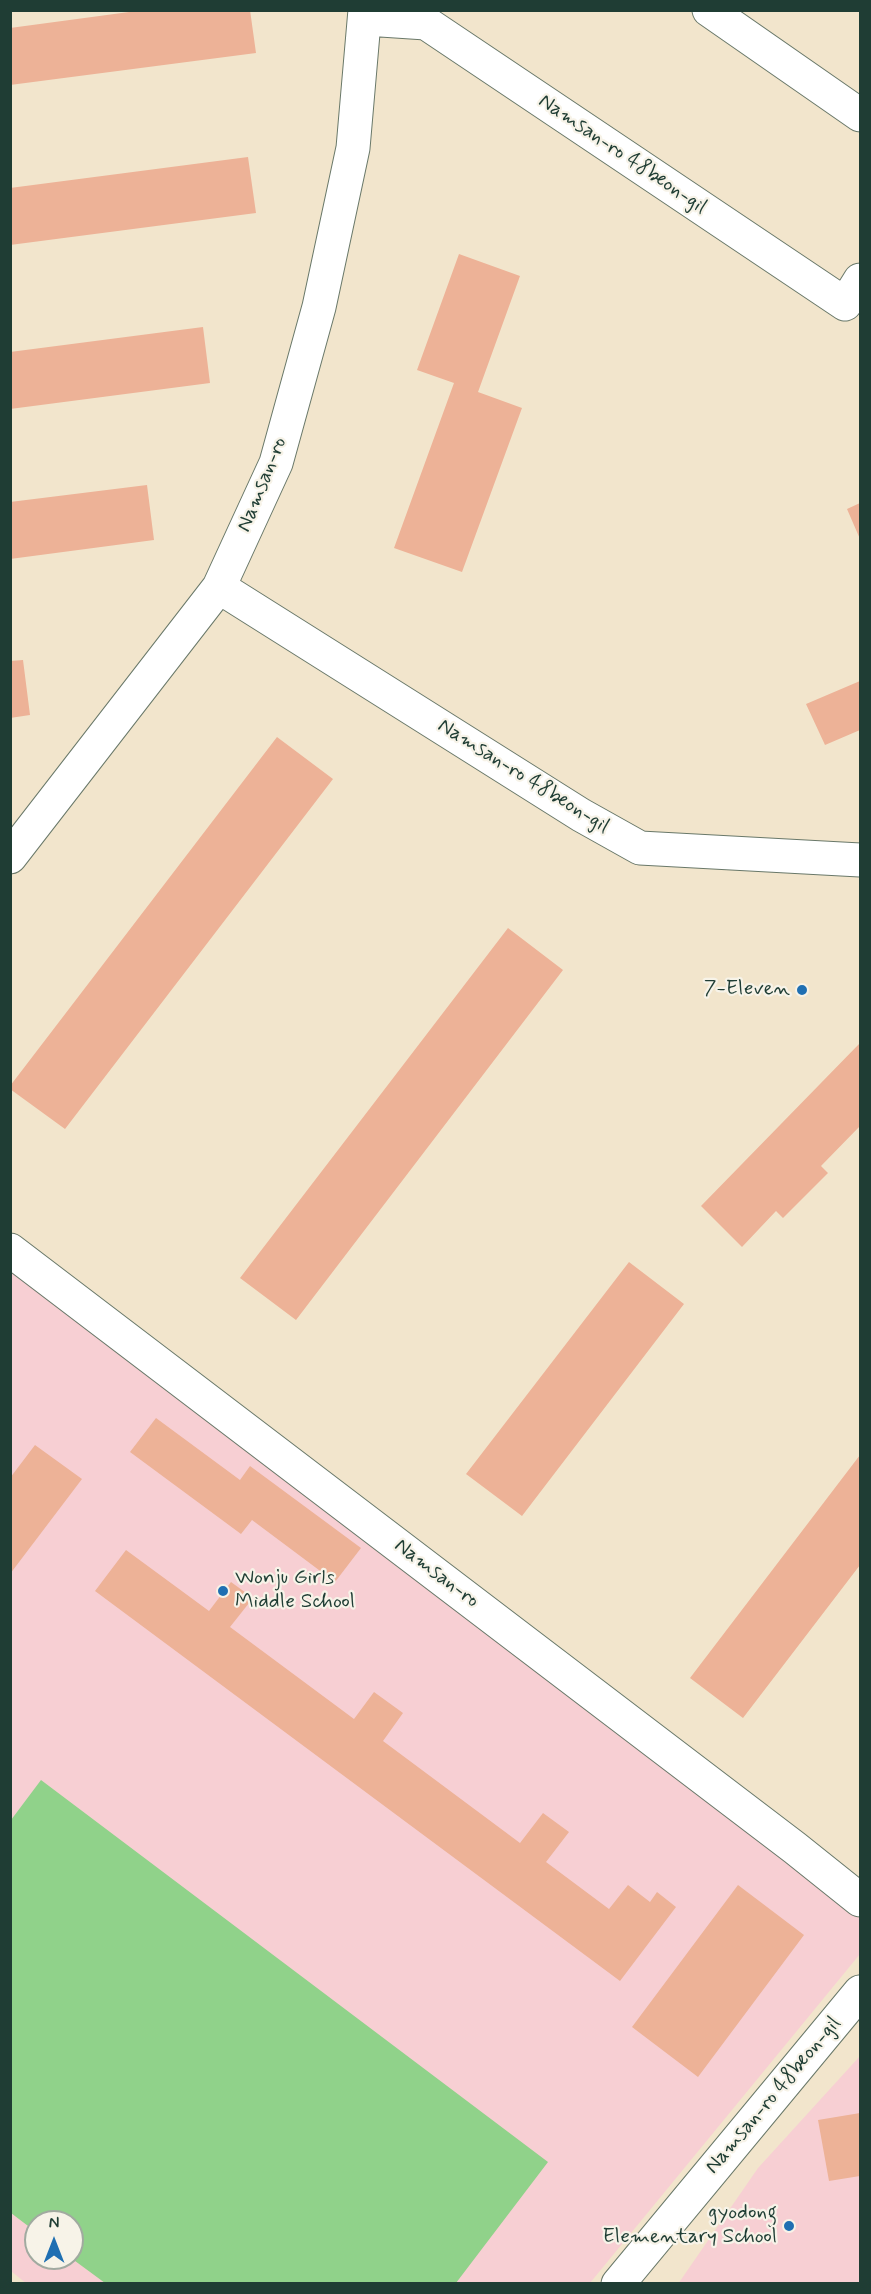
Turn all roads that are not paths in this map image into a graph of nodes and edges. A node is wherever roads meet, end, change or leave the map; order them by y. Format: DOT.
graph roads {
  1 [pos="710,10"];
  2 [pos="366,15"];
  3 [pos="861,115"];
  4 [pos="861,280"];
  5 [pos="219,587"];
  6 [pos="10,857"];
  7 [pos="861,860"];
  8 [pos="10,1250"];
  9 [pos="861,1900"];
  10 [pos="861,1992"];
  11 [pos="618,2283"];
  1 -- 3 [label="street"];
  2 -- 4 [label="street, Namsan-ro 48beon-gil"];
  2 -- 5 [label="street, Namsan-ro"];
  5 -- 6 [label="street, Namsan-ro"];
  5 -- 7 [label="street, Namsan-ro 48beon-gil"];
  8 -- 9 [label="street, Namsan-ro"];
  10 -- 11 [label="street, Namsan-ro 48beon-gil"];
}
